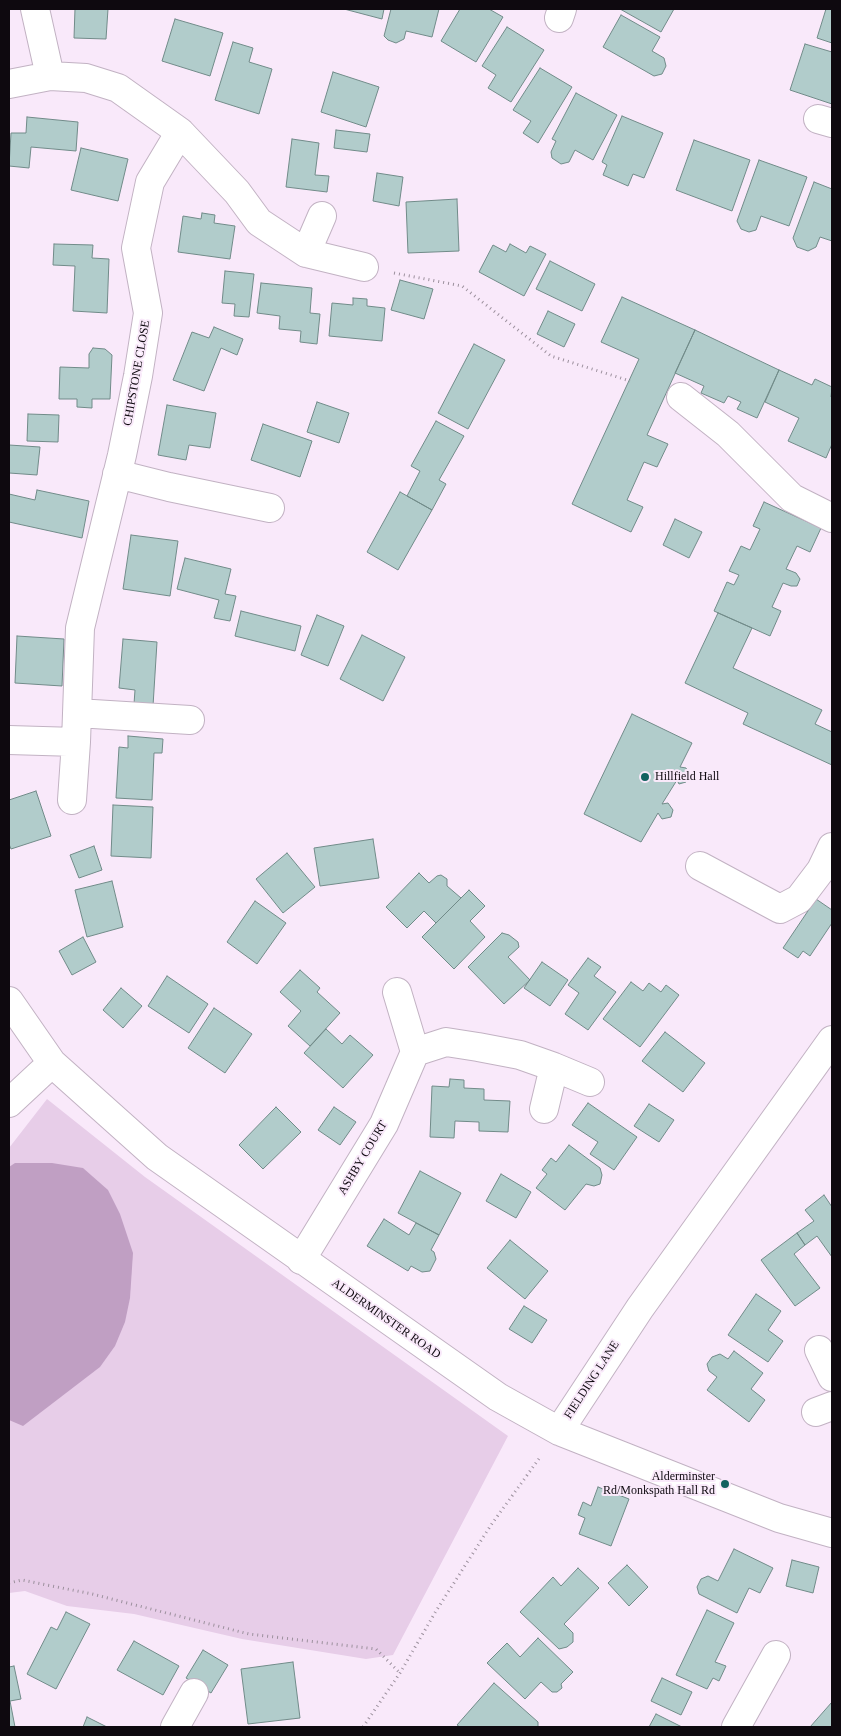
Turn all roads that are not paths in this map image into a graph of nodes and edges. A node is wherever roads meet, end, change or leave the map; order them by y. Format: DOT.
graph roads {
  1 [pos="34,9"];
  2 [pos="50,76"];
  3 [pos="9,84"];
  4 [pos="180,132"];
  5 [pos="322,216"];
  6 [pos="306,253"];
  7 [pos="364,267"];
  8 [pos="681,398"];
  9 [pos="116,474"];
  10 [pos="270,508"];
  11 [pos="832,518"];
  12 [pos="77,713"];
  13 [pos="190,720"];
  14 [pos="9,740"];
  15 [pos="76,742"];
  16 [pos="72,800"];
  17 [pos="829,864"];
  18 [pos="700,866"];
  19 [pos="397,992"];
  20 [pos="9,1001"];
  21 [pos="832,1040"];
  22 [pos="415,1052"];
  23 [pos="52,1063"];
  24 [pos="554,1067"];
  25 [pos="590,1082"];
  26 [pos="9,1103"];
  27 [pos="544,1109"];
  28 [pos="301,1260"];
  29 [pos="819,1350"];
  30 [pos="832,1377"];
  31 [pos="559,1432"];
  32 [pos="832,1533"];
  33 [pos="776,1655"];
  34 [pos="194,1693"];
  35 [pos="175,1727"];
  36 [pos="736,1727"];
  1 -- 2 [label="street"];
  2 -- 3 [label="street"];
  2 -- 4 [label="street"];
  4 -- 6 [label="street"];
  4 -- 9 [label="street, CHIPSTONE CLOSE"];
  5 -- 6 [label="street"];
  6 -- 7 [label="street"];
  8 -- 11 [label="street"];
  9 -- 10 [label="street"];
  9 -- 12 [label="street, CHIPSTONE CLOSE"];
  12 -- 13 [label="street"];
  12 -- 15 [label="street, CHIPSTONE CLOSE"];
  14 -- 15 [label="street"];
  15 -- 16 [label="street, CHIPSTONE CLOSE"];
  17 -- 18 [label="street"];
  19 -- 22 [label="street"];
  20 -- 23 [label="street, ALDERMINSTER ROAD"];
  21 -- 31 [label="street, FIELDING LANE"];
  22 -- 24 [label="street"];
  22 -- 28 [label="street, ASHBY COURT"];
  23 -- 26 [label="street"];
  23 -- 28 [label="street, ALDERMINSTER ROAD"];
  24 -- 25 [label="street"];
  24 -- 27 [label="street"];
  28 -- 31 [label="street, ALDERMINSTER ROAD"];
  29 -- 30 [label="street"];
  31 -- 32 [label="street, ALDERMINSTER ROAD"];
  33 -- 36 [label="street"];
  34 -- 35 [label="street"];
}
